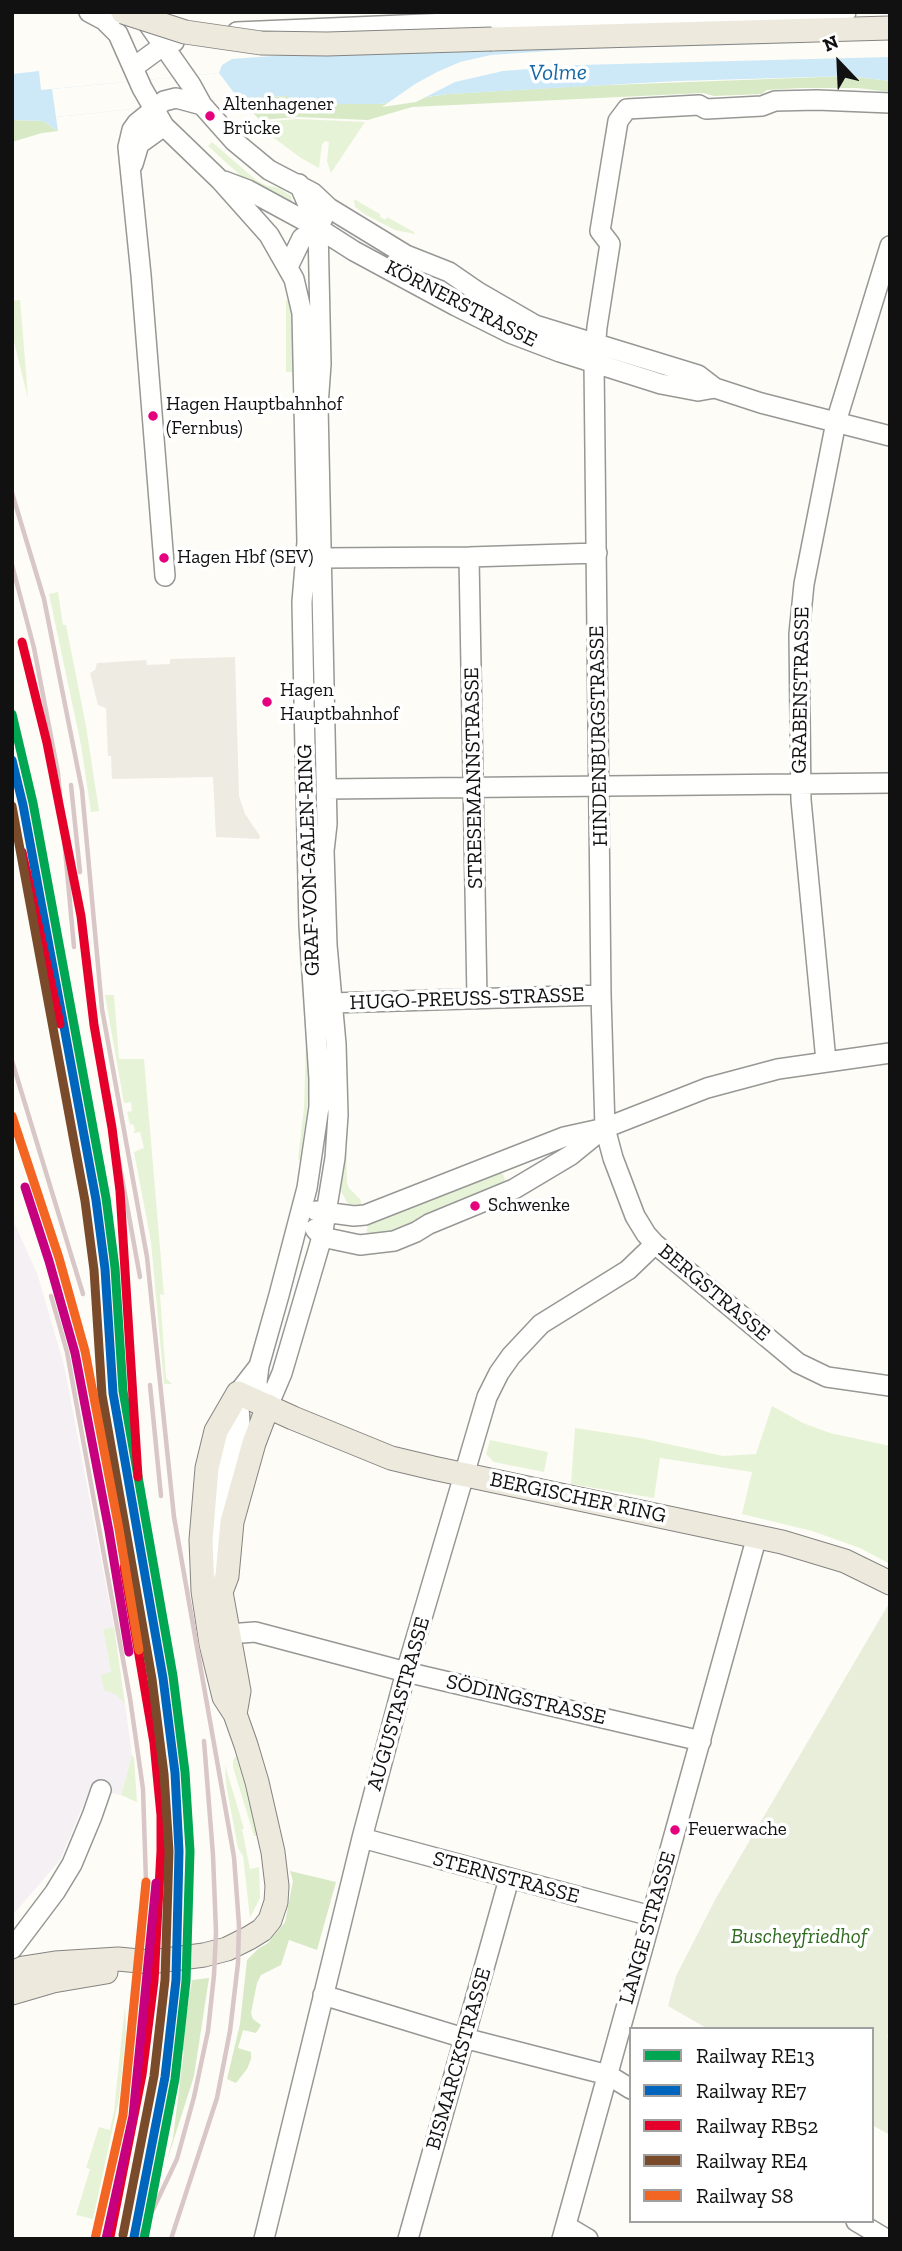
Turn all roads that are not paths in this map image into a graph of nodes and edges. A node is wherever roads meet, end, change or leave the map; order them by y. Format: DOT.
graph roads {
  1 [pos="139,12"];
  2 [pos="151,12"];
  3 [pos="846,12"];
  4 [pos="746,13"];
  5 [pos="104,14"];
  6 [pos="613,14"];
  7 [pos="461,17"];
  8 [pos="289,21"];
  9 [pos="890,28"];
  10 [pos="202,32"];
  11 [pos="164,45"];
  12 [pos="134,67"];
  13 [pos="890,103"];
  14 [pos="202,105"];
  15 [pos="153,110"];
  16 [pos="164,127"];
  17 [pos="132,171"];
  18 [pos="220,180"];
  19 [pos="292,181"];
  20 [pos="329,208"];
  21 [pos="318,228"];
  22 [pos="890,246"];
  23 [pos="288,267"];
  24 [pos="595,353"];
  25 [pos="836,422"];
  26 [pos="890,436"];
  27 [pos="597,553"];
  28 [pos="321,558"];
  29 [pos="469,558"];
  30 [pos="165,576"];
  31 [pos="800,783"];
  32 [pos="890,783"];
  33 [pos="599,786"];
  34 [pos="474,787"];
  35 [pos="326,789"];
  36 [pos="601,995"];
  37 [pos="477,999"];
  38 [pos="332,1003"];
  39 [pos="890,1053"];
  40 [pos="826,1061"];
  41 [pos="605,1128"];
  42 [pos="503,1162"];
  43 [pos="514,1189"];
  44 [pos="300,1210"];
  45 [pos="327,1211"];
  46 [pos="322,1237"];
  47 [pos="655,1244"];
  48 [pos="259,1366"];
  49 [pos="890,1386"];
  50 [pos="238,1393"];
  51 [pos="268,1406"];
  52 [pos="463,1474"];
  53 [pos="757,1536"];
  54 [pos="890,1583"];
  55 [pos="221,1592"];
  56 [pos="228,1634"];
  57 [pos="407,1672"];
  58 [pos="235,1714"];
  59 [pos="701,1741"];
  60 [pos="101,1790"];
  61 [pos="362,1839"];
  62 [pos="509,1879"];
  63 [pos="651,1916"];
  64 [pos="14,1969"];
  65 [pos="323,1994"];
  66 [pos="464,2038"];
  67 [pos="608,2075"];
  68 [pos="629,2088"];
  69 [pos="859,2223"];
  70 [pos="564,2232"];
  71 [pos="264,2239"];
  72 [pos="408,2239"];
  73 [pos="588,2239"];
  74 [pos="886,2239"];
  1 -- 11 [label="street"];
  2 -- 10 [label="street"];
  3 -- 4 [label="street"];
  4 -- 6 [label="street"];
  5 -- 9 [label="main road, bridge"];
  5 -- 12 [label="street"];
  6 -- 7 [label="street"];
  7 -- 8 [label="street"];
  8 -- 10 [label="street"];
  10 -- 11 [label="street"];
  11 -- 12 [label="street"];
  11 -- 14 [label="street"];
  12 -- 15 [label="street"];
  13 -- 24 [label="street, HINDENBURGSTRASSE"];
  14 -- 15 [label="street"];
  14 -- 19 [label="street"];
  15 -- 16 [label="street"];
  15 -- 17 [label="street"];
  16 -- 17 [label="street"];
  16 -- 18 [label="street"];
  17 -- 30 [label="street"];
  18 -- 21 [label="street, KÖRNERSTRASSE"];
  18 -- 23 [label="street, GRAF-VON-GALEN-RING"];
  19 -- 20 [label="street, KÖRNERSTRASSE"];
  19 -- 21 [label="street"];
  20 -- 21 [label="street"];
  20 -- 24 [label="street, KÖRNERSTRASSE"];
  21 -- 23 [label="street"];
  21 -- 24 [label="street, KÖRNERSTRASSE"];
  21 -- 28 [label="street, GRAF-VON-GALEN-RING"];
  22 -- 25 [label="street, GRABENSTRASSE"];
  23 -- 44 [label="street, GRAF-VON-GALEN-RING"];
  24 -- 25 [label="street, KÖRNERSTRASSE"];
  24 -- 27 [label="street, HINDENBURGSTRASSE"];
  25 -- 26 [label="street, KÖRNERSTRASSE"];
  25 -- 31 [label="street, GRABENSTRASSE"];
  27 -- 29 [label="street"];
  27 -- 33 [label="street, HINDENBURGSTRASSE"];
  28 -- 29 [label="street"];
  28 -- 35 [label="street, GRAF-VON-GALEN-RING"];
  29 -- 34 [label="street, STRESEMANNSTRASSE"];
  31 -- 32 [label="street"];
  31 -- 33 [label="street"];
  31 -- 40 [label="street, GRABENSTRASSE"];
  33 -- 34 [label="street"];
  33 -- 36 [label="street, HINDENBURGSTRASSE"];
  34 -- 35 [label="street"];
  34 -- 37 [label="street, STRESEMANNSTRASSE"];
  35 -- 38 [label="street, GRAF-VON-GALEN-RING"];
  36 -- 37 [label="street, HUGO-PREUSS-STRASSE"];
  36 -- 41 [label="street, HINDENBURGSTRASSE"];
  37 -- 38 [label="street, HUGO-PREUSS-STRASSE"];
  38 -- 45 [label="street, GRAF-VON-GALEN-RING"];
  39 -- 40 [label="street"];
  40 -- 41 [label="street"];
  41 -- 42 [label="street"];
  41 -- 43 [label="street"];
  41 -- 47 [label="street, BERGSTRASSE"];
  42 -- 43 [label="street"];
  42 -- 45 [label="street"];
  43 -- 46 [label="street"];
  44 -- 45 [label="street"];
  44 -- 46 [label="street"];
  44 -- 48 [label="street, GRAF-VON-GALEN-RING"];
  45 -- 46 [label="street, GRAF-VON-GALEN-RING"];
  46 -- 51 [label="street, GRAF-VON-GALEN-RING"];
  47 -- 49 [label="street, BERGSTRASSE"];
  47 -- 52 [label="street, AUGUSTASTRASSE"];
  48 -- 50 [label="street"];
  48 -- 51 [label="street"];
  50 -- 51 [label="main road, BERGISCHER RING"];
  50 -- 55 [label="street"];
  50 -- 58 [label="main road"];
  51 -- 52 [label="main road, BERGISCHER RING"];
  51 -- 55 [label="main road"];
  52 -- 53 [label="main road, BERGISCHER RING"];
  52 -- 57 [label="street, AUGUSTASTRASSE"];
  53 -- 54 [label="main road, BERGISCHER RING"];
  53 -- 59 [label="street, LANGE STRASSE"];
  55 -- 56 [label="main road"];
  56 -- 57 [label="street, SÖDINGSTRASSE"];
  56 -- 58 [label="main road"];
  57 -- 59 [label="street, SÖDINGSTRASSE"];
  57 -- 61 [label="street, AUGUSTASTRASSE"];
  58 -- 64 [label="main road"];
  59 -- 63 [label="street, LANGE STRASSE"];
  60 -- 64 [label="street"];
  61 -- 62 [label="street, STERNSTRASSE"];
  61 -- 65 [label="street, AUGUSTASTRASSE"];
  62 -- 63 [label="street, STERNSTRASSE"];
  62 -- 66 [label="street, BISMARCKSTRASSE"];
  63 -- 67 [label="street, LANGE STRASSE"];
  65 -- 66 [label="street"];
  65 -- 71 [label="street, AUGUSTASTRASSE"];
  66 -- 67 [label="street"];
  66 -- 72 [label="street, BISMARCKSTRASSE"];
  67 -- 68 [label="street"];
  67 -- 70 [label="street, LANGE STRASSE"];
  69 -- 74 [label="street"];
  70 -- 73 [label="street"];
}
